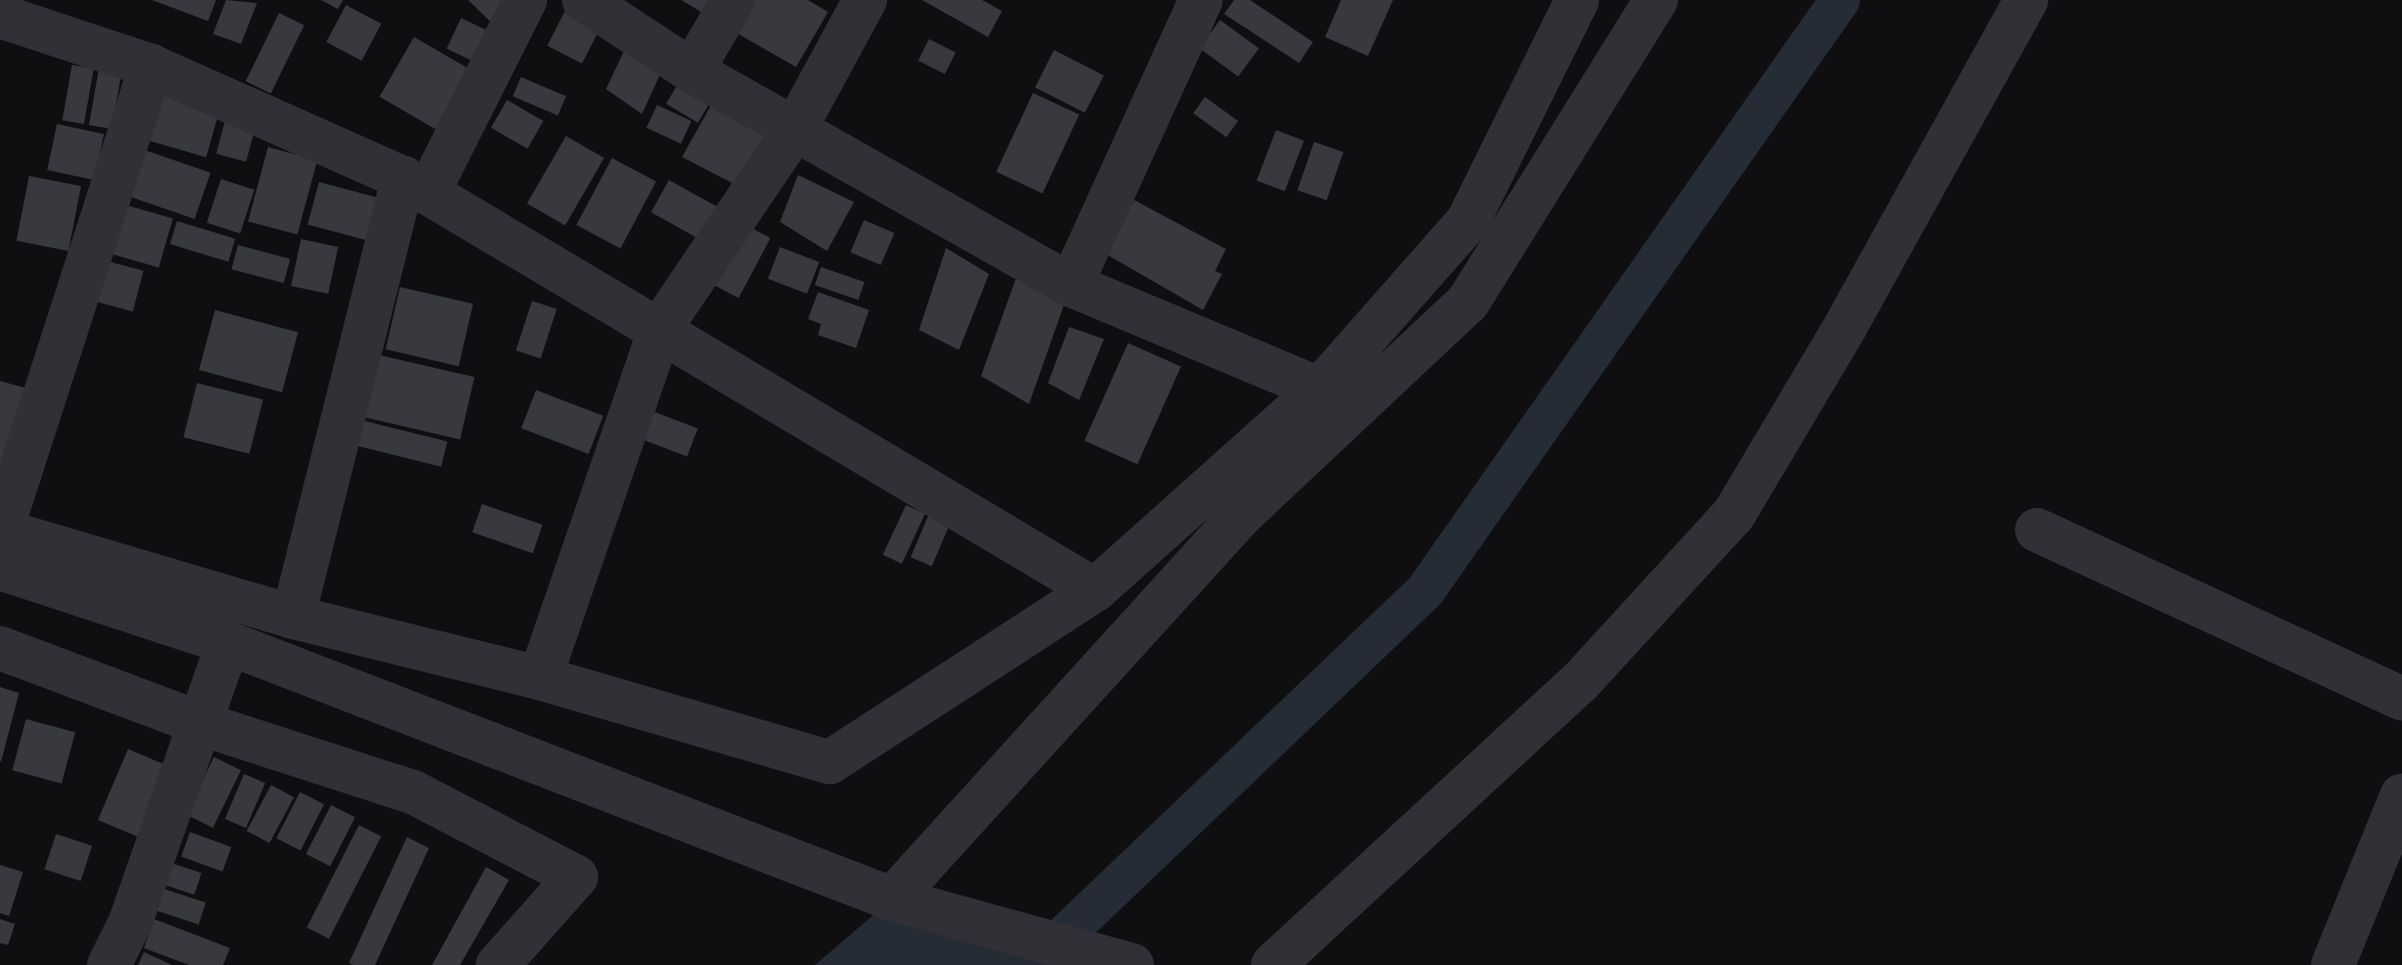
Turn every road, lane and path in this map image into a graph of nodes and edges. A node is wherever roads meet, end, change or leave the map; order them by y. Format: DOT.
graph roads {
  1 [pos="525,0"];
  2 [pos="584,0"];
  3 [pos="733,0"];
  4 [pos="865,0"];
  5 [pos="1201,0"];
  6 [pos="1577,0"];
  7 [pos="1656,0"];
  8 [pos="2026,0"];
  9 [pos="0,16"];
  10 [pos="151,66"];
  11 [pos="692,71"];
  12 [pos="795,129"];
  13 [pos="416,186"];
  14 [pos="1071,285"];
  15 [pos="661,327"];
  16 [pos="1320,389"];
  17 [pos="2037,530"];
  18 [pos="0,543"];
  19 [pos="1095,590"];
  20 [pos="293,617"];
  21 [pos="228,643"];
  22 [pos="0,648"];
  23 [pos="540,678"];
  24 [pos="2402,699"];
  25 [pos="202,724"];
  26 [pos="2402,795"];
  27 [pos="892,899"];
  28 [pos="109,965"];
  29 [pos="498,965"];
  30 [pos="1132,965"];
  31 [pos="1273,965"];
  32 [pos="2333,965"];
  1 -- 13 [label="street"];
  2 -- 11 [label="street"];
  3 -- 11 [label="street"];
  4 -- 12 [label="street"];
  5 -- 14 [label="street"];
  6 -- 16 [label="street"];
  7 -- 27 [label="street"];
  8 -- 31 [label="street"];
  9 -- 10 [label="street"];
  10 -- 13 [label="street"];
  10 -- 18 [label="street"];
  11 -- 12 [label="street"];
  12 -- 14 [label="street"];
  12 -- 15 [label="street"];
  13 -- 15 [label="street"];
  13 -- 20 [label="street"];
  14 -- 16 [label="street"];
  15 -- 19 [label="street"];
  15 -- 23 [label="street"];
  16 -- 19 [label="street"];
  17 -- 24 [label="street"];
  18 -- 20 [label="street"];
  18 -- 21 [label="street"];
  19 -- 23 [label="street"];
  20 -- 23 [label="street"];
  21 -- 25 [label="street"];
  21 -- 27 [label="street"];
  22 -- 25 [label="street"];
  25 -- 28 [label="street"];
  25 -- 29 [label="street"];
  26 -- 32 [label="street"];
  27 -- 30 [label="street"];
}
